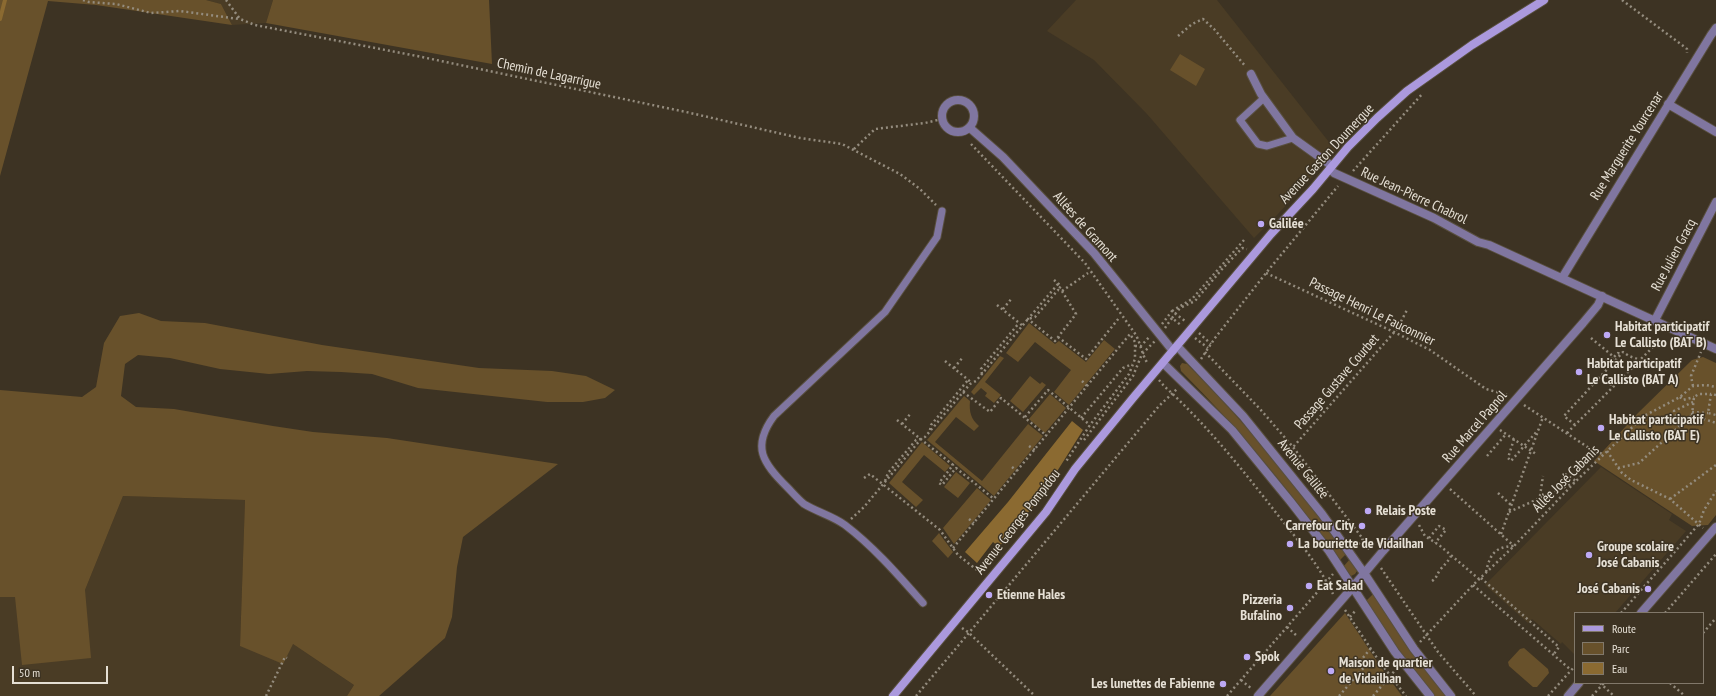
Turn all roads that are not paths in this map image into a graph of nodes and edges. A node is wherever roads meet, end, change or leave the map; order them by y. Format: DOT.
graph roads {
  1 [pos="1544,0"];
  2 [pos="1716,28"];
  3 [pos="1251,74"];
  4 [pos="1264,98"];
  5 [pos="1668,104"];
  6 [pos="970,128"];
  7 [pos="1716,132"];
  8 [pos="1293,138"];
  9 [pos="1331,167"];
  10 [pos="1716,202"];
  11 [pos="942,211"];
  12 [pos="1562,278"];
  13 [pos="1602,296"];
  14 [pos="1655,320"];
  15 [pos="1175,349"];
  16 [pos="1716,349"];
  17 [pos="1163,363"];
  18 [pos="1716,527"];
  19 [pos="1364,573"];
  20 [pos="1352,588"];
  21 [pos="923,603"];
  22 [pos="1642,612"];
  23 [pos="1578,684"];
  24 [pos="893,696"];
  25 [pos="1258,696"];
  26 [pos="1430,696"];
  27 [pos="1451,696"];
  28 [pos="1568,696"];
  1 -- 9 [label="main road, Avenue Gaston Doumergue"];
  2 -- 5 [label="street, Rue Marguerite Yourcenar"];
  3 -- 4 [label="street, Rue Jean-Pierre Chabrol"];
  4 -- 8 [label="street, Rue Jean-Pierre Chabrol"];
  4 -- 8 [label="lane"];
  5 -- 7 [label="street"];
  5 -- 12 [label="street, Rue Marguerite Yourcenar"];
  6 -- 6 [label="street"];
  6 -- 15 [label="street, Allées de Gramont"];
  8 -- 9 [label="street, Rue Jean-Pierre Chabrol"];
  9 -- 12 [label="street, Rue Jean-Pierre Chabrol"];
  9 -- 15 [label="main road, Avenue Gaston Doumergue"];
  10 -- 14 [label="street, Rue Julien Gracq"];
  11 -- 21 [label="lane"];
  12 -- 13 [label="street, Rue Jean-Pierre Chabrol"];
  13 -- 14 [label="street, Rue Jean-Pierre Chabrol"];
  13 -- 19 [label="street, Rue Marcel Pagnol"];
  14 -- 16 [label="street, Rue Jean-Pierre Chabrol"];
  15 -- 17 [label="main road, Avenue Gaston Doumergue"];
  15 -- 19 [label="street, Avenue Galilée"];
  17 -- 20 [label="street"];
  17 -- 24 [label="main road, Avenue Georges Pompidou"];
  18 -- 22 [label="street"];
  19 -- 20 [label="street, Rue Marcel Pagnol"];
  19 -- 27 [label="street, Avenue Galilée"];
  20 -- 25 [label="street, Rue Marcel Pagnol"];
  20 -- 26 [label="street"];
  23 -- 28 [label="street"];
}
